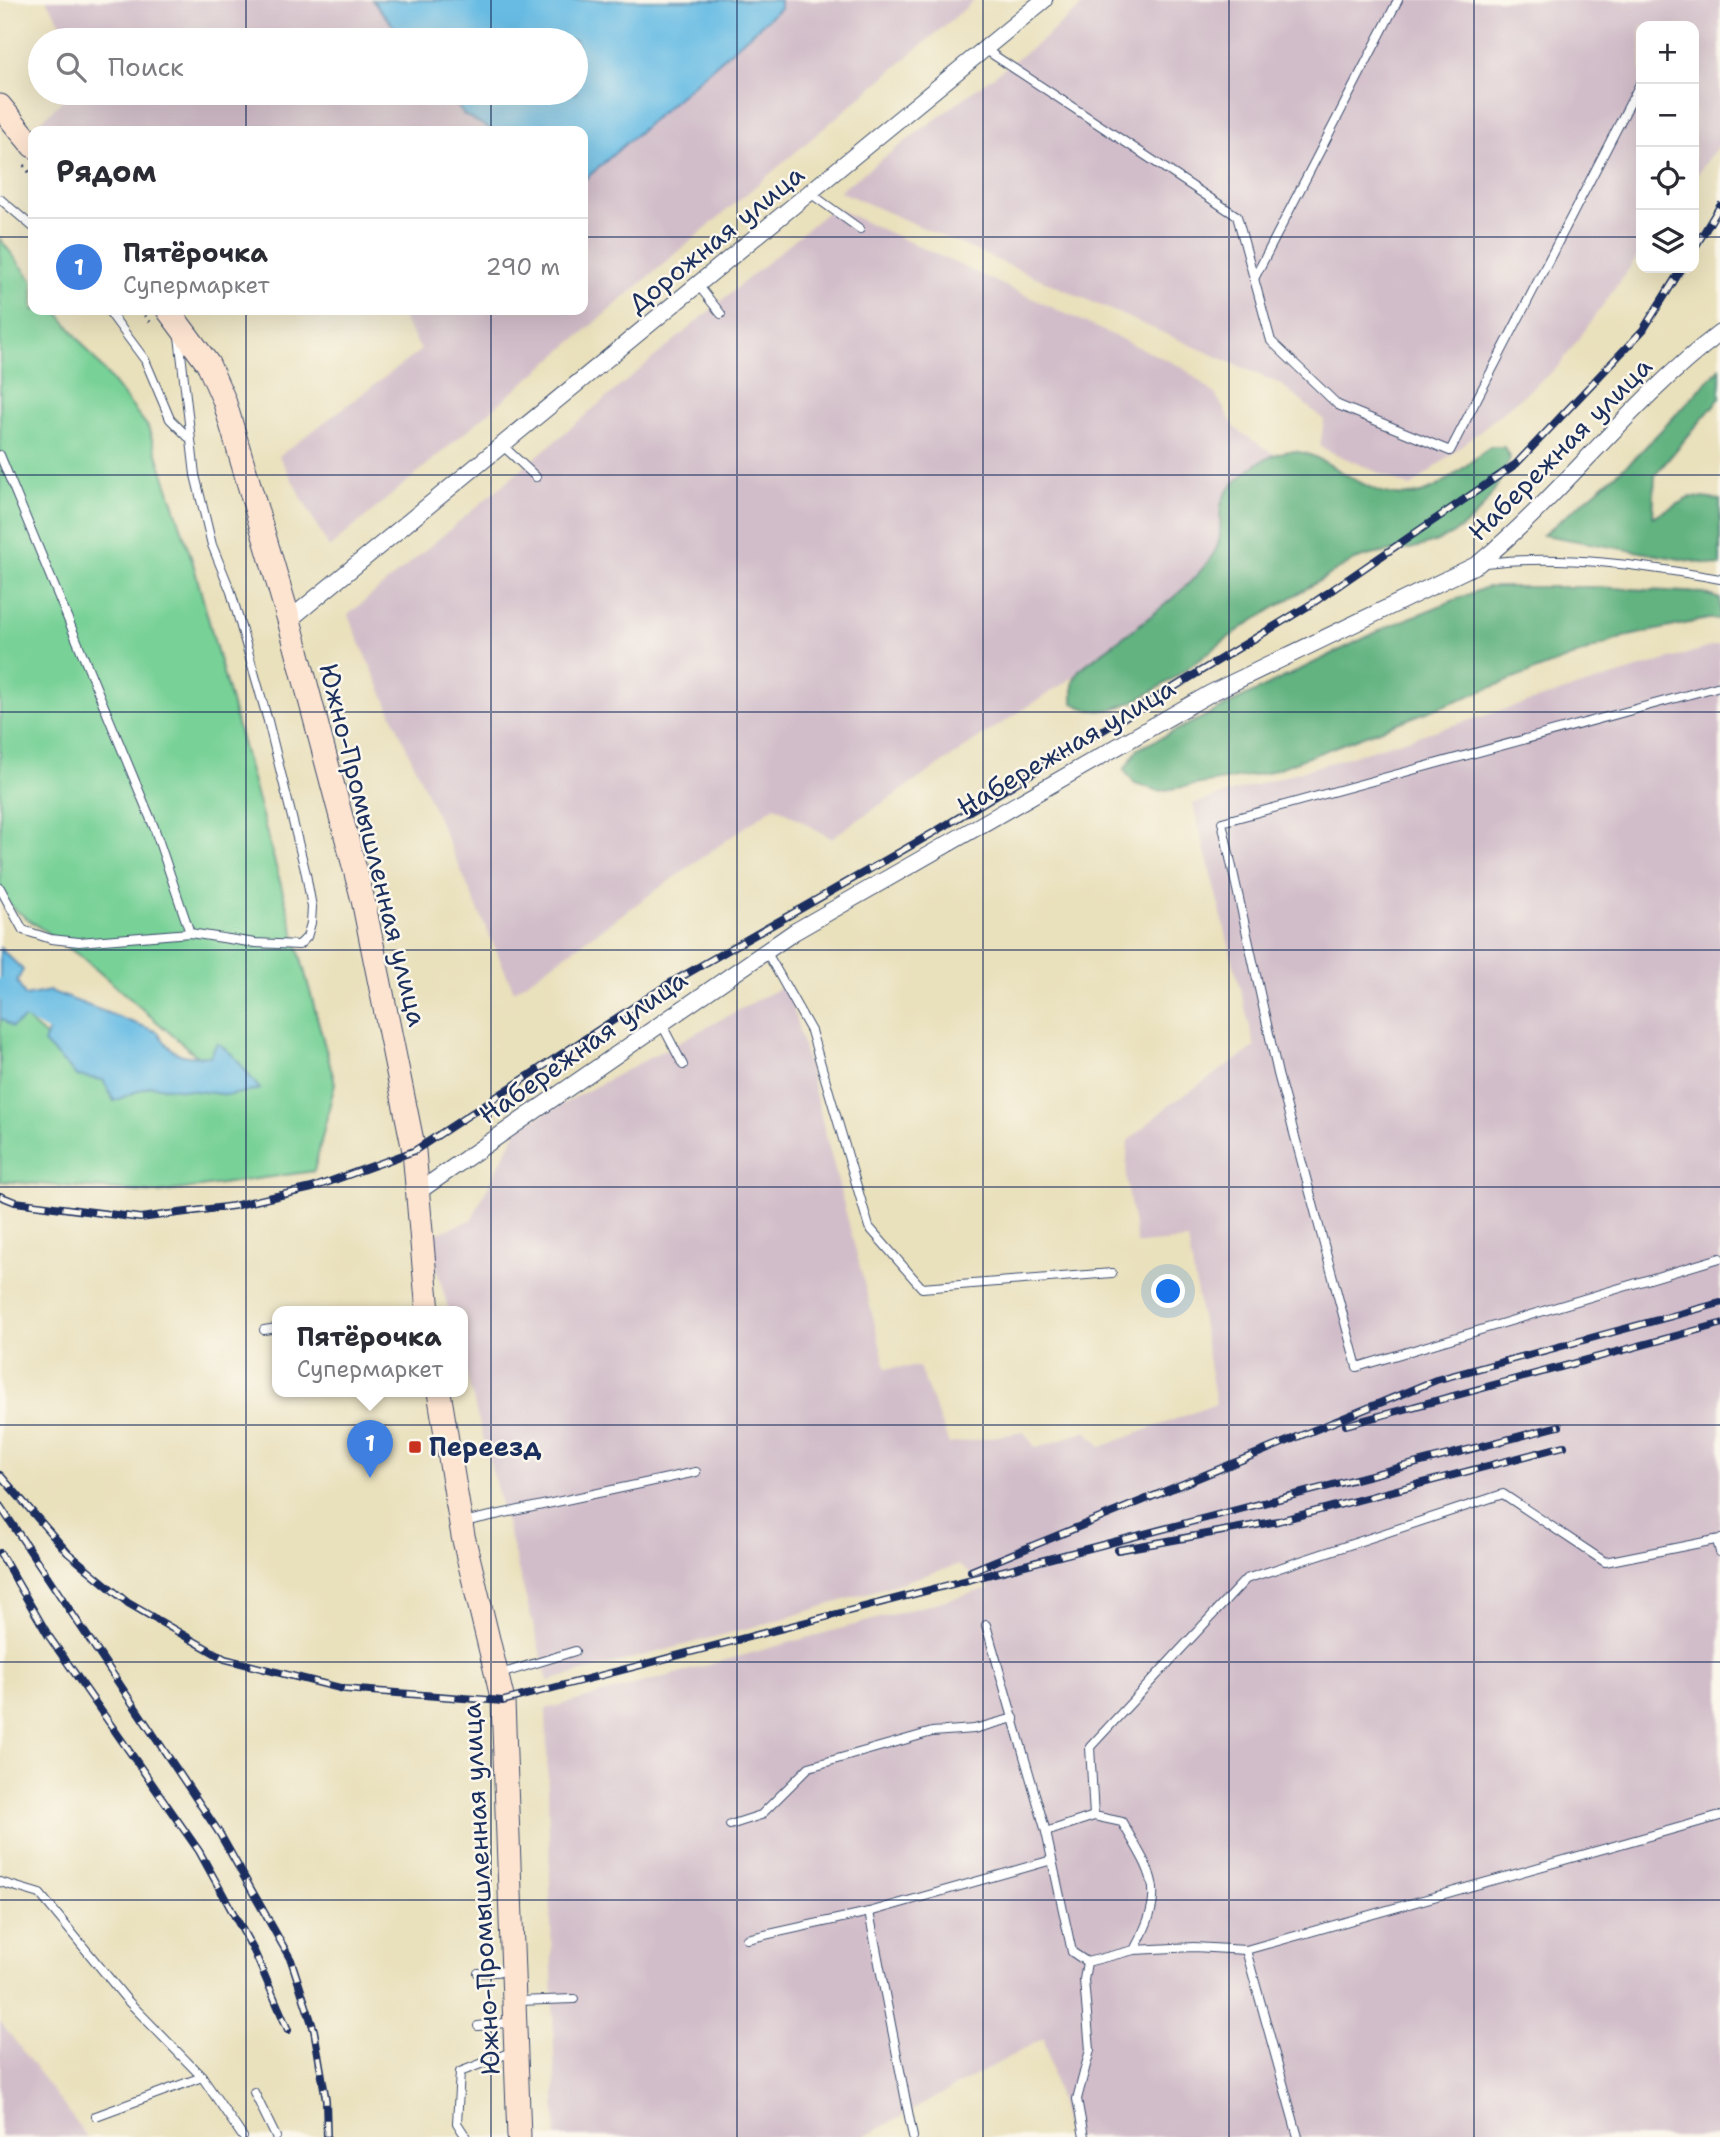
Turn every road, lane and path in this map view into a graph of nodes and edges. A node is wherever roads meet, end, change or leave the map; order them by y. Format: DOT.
graph roads {
  1 [pos="1044,0"];
  2 [pos="1398,0"];
  3 [pos="986,50"];
  4 [pos="1640,84"];
  5 [pos="0,106"];
  6 [pos="28,140"];
  7 [pos="810,193"];
  8 [pos="0,200"];
  9 [pos="28,223"];
  10 [pos="860,229"];
  11 [pos="1254,279"];
  12 [pos="698,285"];
  13 [pos="721,314"];
  14 [pos="112,315"];
  15 [pos="174,318"];
  16 [pos="1720,333"];
  17 [pos="188,437"];
  18 [pos="502,445"];
  19 [pos="0,455"];
  20 [pos="536,477"];
  21 [pos="1478,564"];
  22 [pos="1720,579"];
  23 [pos="289,620"];
  24 [pos="1720,686"];
  25 [pos="0,888"];
  26 [pos="190,933"];
  27 [pos="765,951"];
  28 [pos="661,1023"];
  29 [pos="682,1065"];
  30 [pos="419,1191"];
  31 [pos="1720,1258"];
  32 [pos="1112,1273"];
  33 [pos="428,1306"];
  34 [pos="272,1329"];
  35 [pos="264,1330"];
  36 [pos="440,1397"];
  37 [pos="696,1472"];
  38 [pos="461,1522"];
  39 [pos="1718,1539"];
  40 [pos="1720,1552"];
  41 [pos="986,1625"];
  42 [pos="575,1651"];
  43 [pos="496,1675"];
  44 [pos="1014,1718"];
  45 [pos="1094,1816"];
  46 [pos="1720,1816"];
  47 [pos="730,1825"];
  48 [pos="1046,1832"];
  49 [pos="1052,1860"];
  50 [pos="0,1882"];
  51 [pos="869,1912"];
  52 [pos="747,1939"];
  53 [pos="1133,1950"];
  54 [pos="1247,1950"];
  55 [pos="1087,1962"];
  56 [pos="514,1971"];
  57 [pos="478,1973"];
  58 [pos="574,1998"];
  59 [pos="516,2012"];
  60 [pos="478,2026"];
  61 [pos="517,2050"];
  62 [pos="202,2077"];
  63 [pos="254,2092"];
  64 [pos="96,2116"];
  65 [pos="243,2137"];
  66 [pos="275,2137"];
  67 [pos="466,2137"];
  68 [pos="519,2137"];
  69 [pos="913,2137"];
  70 [pos="1084,2137"];
  71 [pos="1298,2137"];
  1 -- 3 [label="street, Дорожная улица"];
  2 -- 11 [label="lane"];
  3 -- 7 [label="street, Дорожная улица"];
  3 -- 11 [label="lane"];
  4 -- 11 [label="lane"];
  5 -- 6 [label="street"];
  7 -- 10 [label="lane"];
  7 -- 12 [label="street, Дорожная улица"];
  8 -- 9 [label="lane"];
  12 -- 13 [label="lane"];
  12 -- 18 [label="street, Дорожная улица"];
  14 -- 17 [label="lane"];
  15 -- 17 [label="lane"];
  15 -- 23 [label="street, Южно-Промышленная улица"];
  16 -- 21 [label="street, Набережная улица"];
  17 -- 26 [label="lane"];
  18 -- 20 [label="lane"];
  18 -- 23 [label="street, Дорожная улица"];
  19 -- 26 [label="lane"];
  21 -- 22 [label="lane"];
  21 -- 27 [label="street, Набережная улица"];
  23 -- 30 [label="street, Южно-Промышленная улица"];
  24 -- 31 [label="lane"];
  25 -- 26 [label="lane"];
  27 -- 28 [label="street, Набережная улица"];
  27 -- 32 [label="lane"];
  28 -- 29 [label="lane"];
  28 -- 30 [label="street, Набережная улица"];
  30 -- 33 [label="street, Южно-Промышленная улица"];
  34 -- 35 [label="lane"];
  36 -- 38 [label="street, Южно-Промышленная улица"];
  37 -- 38 [label="lane"];
  38 -- 43 [label="street, Южно-Промышленная улица"];
  39 -- 40 [label="lane"];
  39 -- 45 [label="lane"];
  41 -- 44 [label="lane"];
  42 -- 43 [label="lane"];
  43 -- 56 [label="street, Южно-Промышленная улица"];
  44 -- 47 [label="lane"];
  44 -- 48 [label="lane"];
  45 -- 48 [label="lane"];
  45 -- 53 [label="lane"];
  46 -- 54 [label="lane"];
  48 -- 49 [label="lane"];
  49 -- 51 [label="lane"];
  49 -- 55 [label="lane"];
  50 -- 62 [label="lane"];
  51 -- 52 [label="lane"];
  51 -- 69 [label="lane"];
  53 -- 54 [label="lane"];
  53 -- 55 [label="lane"];
  54 -- 71 [label="lane"];
  55 -- 70 [label="lane"];
  56 -- 57 [label="lane"];
  56 -- 59 [label="street, Южно-Промышленная улица"];
  58 -- 59 [label="lane"];
  59 -- 60 [label="lane"];
  59 -- 61 [label="street, Южно-Промышленная улица"];
  61 -- 67 [label="lane"];
  61 -- 68 [label="street, Южно-Промышленная улица"];
  62 -- 64 [label="lane"];
  62 -- 65 [label="lane"];
  63 -- 66 [label="lane"];
}
